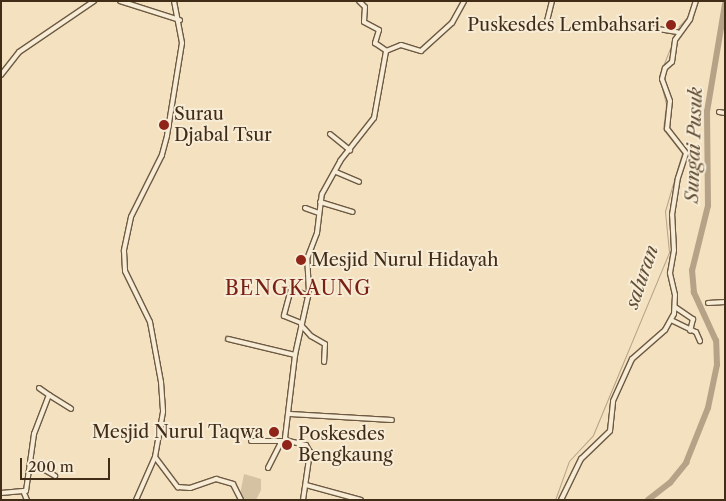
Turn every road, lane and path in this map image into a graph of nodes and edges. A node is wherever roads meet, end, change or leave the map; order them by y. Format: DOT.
graph roads {
  1 [pos="94,1"];
  2 [pos="120,1"];
  3 [pos="174,1"];
  4 [pos="359,1"];
  5 [pos="464,1"];
  6 [pos="552,1"];
  7 [pos="696,1"];
  8 [pos="180,20"];
  9 [pos="547,21"];
  10 [pos="639,26"];
  11 [pos="677,32"];
  12 [pos="387,51"];
  13 [pos="1,74"];
  14 [pos="719,112"];
  15 [pos="725,113"];
  16 [pos="330,134"];
  17 [pos="350,150"];
  18 [pos="336,172"];
  19 [pos="359,182"];
  20 [pos="320,202"];
  21 [pos="305,208"];
  22 [pos="353,212"];
  23 [pos="319,213"];
  24 [pos="308,296"];
  25 [pos="725,302"];
  26 [pos="708,303"];
  27 [pos="675,307"];
  28 [pos="671,320"];
  29 [pos="301,324"];
  30 [pos="690,331"];
  31 [pos="228,339"];
  32 [pos="700,341"];
  33 [pos="295,354"];
  34 [pos="324,362"];
  35 [pos="49,386"];
  36 [pos="39,388"];
  37 [pos="47,394"];
  38 [pos="71,409"];
  39 [pos="290,414"];
  40 [pos="392,420"];
  41 [pos="284,440"];
  42 [pos="251,441"];
  43 [pos="155,457"];
  44 [pos="31,462"];
  45 [pos="268,468"];
  46 [pos="55,476"];
  47 [pos="306,485"];
  48 [pos="1,493"];
  49 [pos="24,493"];
  50 [pos="27,500"];
  51 [pos="136,500"];
  52 [pos="241,500"];
  53 [pos="303,500"];
  54 [pos="361,500"];
  55 [pos="561,500"];
  1 -- 13 [label="street"];
  2 -- 8 [label="street"];
  3 -- 8 [label="street"];
  4 -- 12 [label="street"];
  5 -- 12 [label="street"];
  6 -- 9 [label="street"];
  7 -- 11 [label="street"];
  8 -- 43 [label="street"];
  10 -- 11 [label="street"];
  11 -- 27 [label="street"];
  12 -- 17 [label="street"];
  14 -- 15 [label="street"];
  16 -- 17 [label="street"];
  17 -- 18 [label="street"];
  18 -- 19 [label="street"];
  18 -- 20 [label="street"];
  20 -- 22 [label="street"];
  20 -- 23 [label="street"];
  21 -- 23 [label="street"];
  23 -- 24 [label="street"];
  24 -- 29 [label="street"];
  24 -- 29 [label="street"];
  25 -- 26 [label="street"];
  27 -- 28 [label="street"];
  27 -- 30 [label="street"];
  28 -- 30 [label="street"];
  28 -- 55 [label="street"];
  29 -- 33 [label="street"];
  29 -- 34 [label="street"];
  30 -- 32 [label="street"];
  31 -- 33 [label="street"];
  33 -- 39 [label="street"];
  35 -- 37 [label="street"];
  36 -- 37 [label="street"];
  37 -- 38 [label="street"];
  37 -- 44 [label="street"];
  39 -- 40 [label="street"];
  39 -- 41 [label="street"];
  41 -- 42 [label="street"];
  41 -- 45 [label="street"];
  41 -- 47 [label="street"];
  43 -- 51 [label="street"];
  43 -- 52 [label="street"];
  44 -- 46 [label="street"];
  44 -- 49 [label="street"];
  47 -- 53 [label="street"];
  47 -- 54 [label="street"];
  48 -- 49 [label="street"];
  49 -- 50 [label="street"];
}
